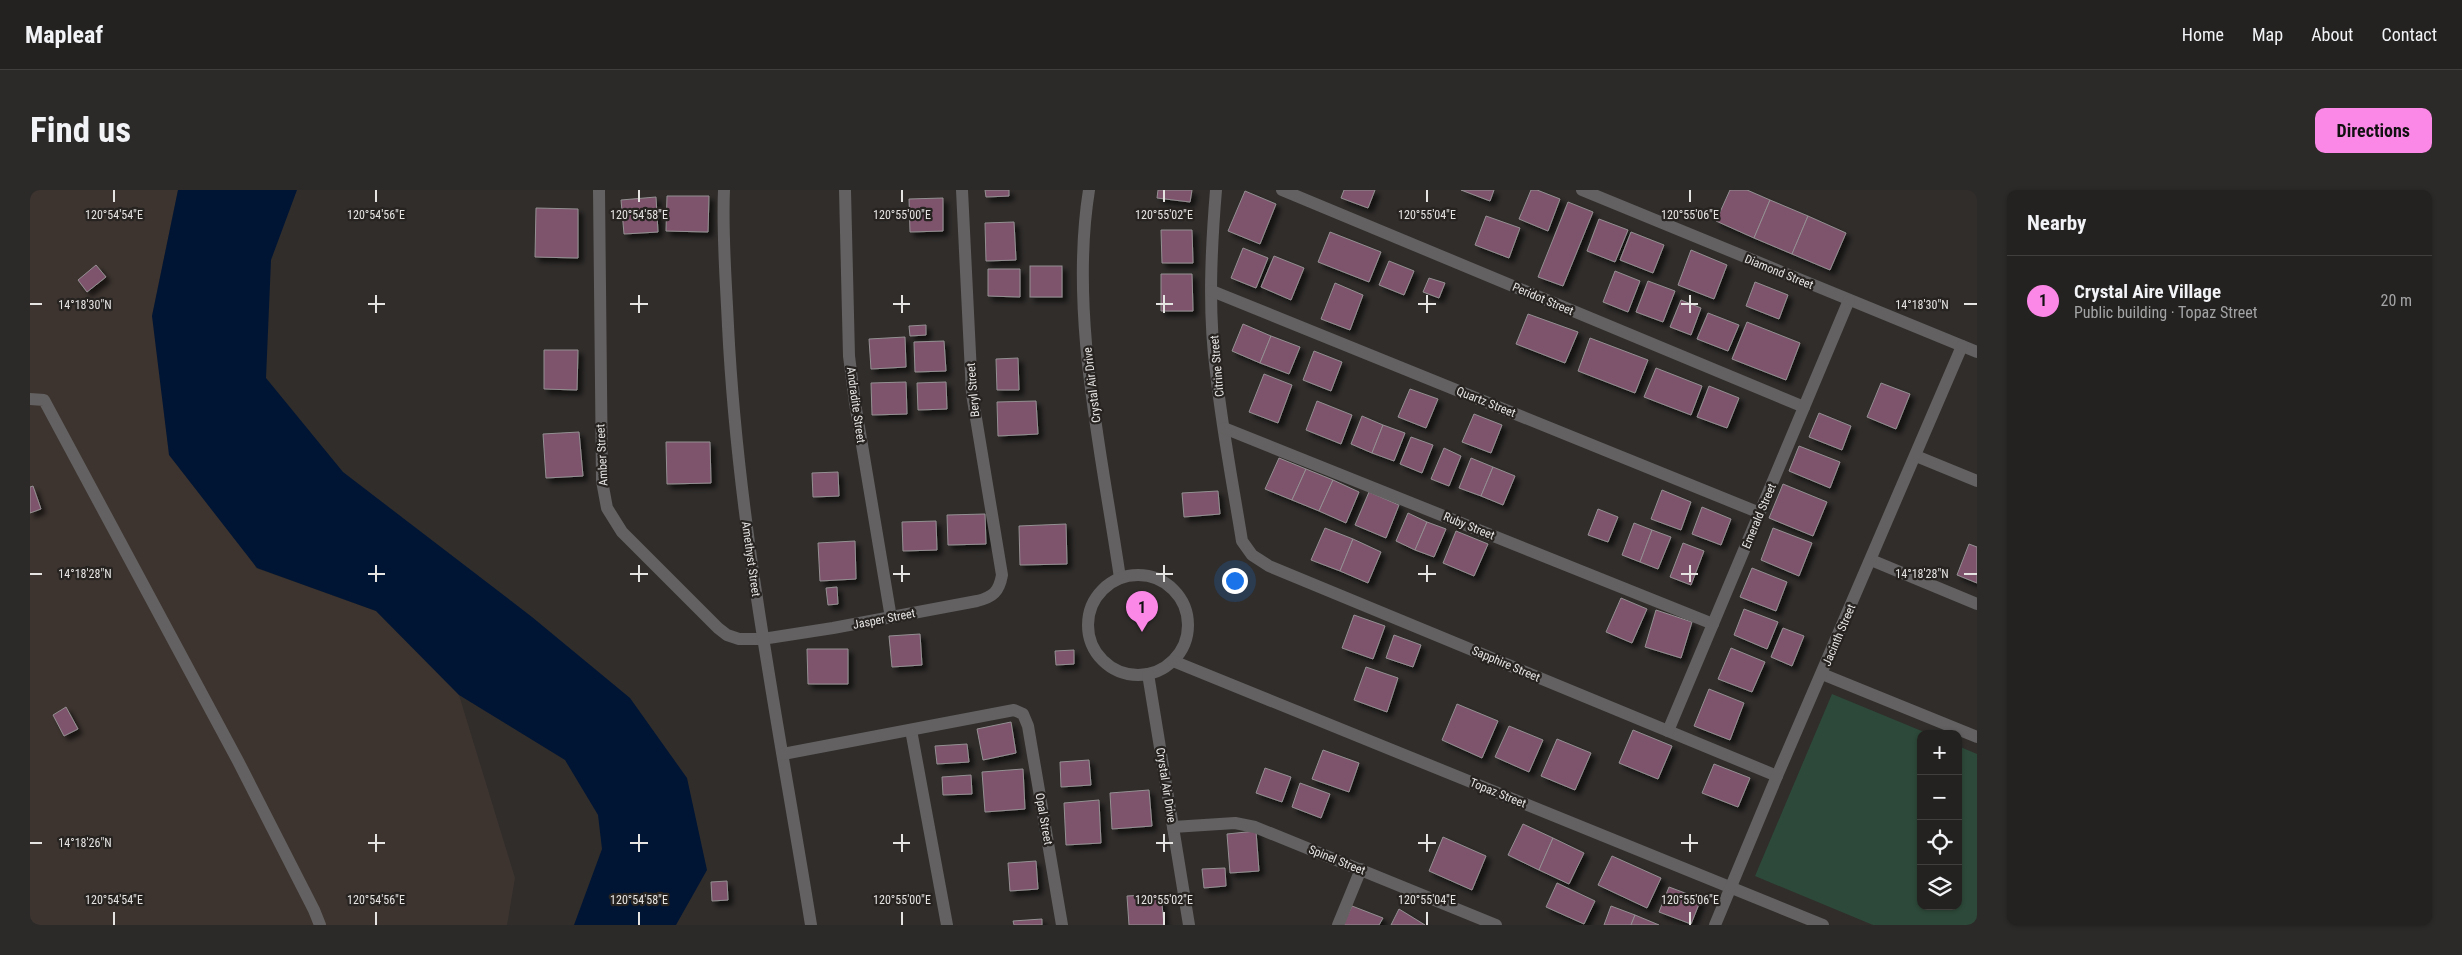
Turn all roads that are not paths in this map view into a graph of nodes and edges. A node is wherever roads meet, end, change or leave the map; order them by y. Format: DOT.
graph roads {
  1 [pos="599,190"];
  2 [pos="724,190"];
  3 [pos="845,190"];
  4 [pos="962,190"];
  5 [pos="1089,190"];
  6 [pos="1216,190"];
  7 [pos="1282,190"];
  8 [pos="1582,190"];
  9 [pos="1212,291"];
  10 [pos="1849,300"];
  11 [pos="1962,346"];
  12 [pos="1977,352"];
  13 [pos="30,399"];
  14 [pos="1804,407"];
  15 [pos="1224,428"];
  16 [pos="1916,456"];
  17 [pos="1977,481"];
  18 [pos="1760,513"];
  19 [pos="1242,541"];
  20 [pos="1871,560"];
  21 [pos="1120,578"];
  22 [pos="1000,587"];
  23 [pos="1977,604"];
  24 [pos="890,618"];
  25 [pos="1713,624"];
  26 [pos="762,639"];
  27 [pos="1173,661"];
  28 [pos="1148,674"];
  29 [pos="1822,674"];
  30 [pos="911,730"];
  31 [pos="1668,731"];
  32 [pos="1977,737"];
  33 [pos="783,754"];
  34 [pos="1777,776"];
  35 [pos="1173,826"];
  36 [pos="1361,869"];
  37 [pos="1731,888"];
  38 [pos="1468,920"];
  39 [pos="320,925"];
  40 [pos="811,925"];
  41 [pos="946,925"];
  42 [pos="1062,925"];
  43 [pos="1189,925"];
  44 [pos="1338,925"];
  45 [pos="1496,925"];
  46 [pos="1715,925"];
  47 [pos="1823,925"];
  1 -- 26 [label="street, Amber Street"];
  2 -- 26 [label="street, Amethyst Street"];
  3 -- 24 [label="street, Andradite Street"];
  4 -- 22 [label="street, Beryl Street"];
  5 -- 21 [label="street, Crystal Air Drive"];
  6 -- 9 [label="street, Citrine Street"];
  7 -- 14 [label="street, Peridot Street"];
  8 -- 10 [label="street, Diamond Street"];
  9 -- 15 [label="street, Citrine Street"];
  9 -- 18 [label="street, Quartz Street"];
  10 -- 11 [label="street, Diamond Street"];
  10 -- 14 [label="street, Emerald Street"];
  11 -- 12 [label="street, Diamond Street"];
  11 -- 16 [label="street, Jacinth Street"];
  13 -- 39 [label="street"];
  14 -- 18 [label="street, Emerald Street"];
  15 -- 19 [label="street, Citrine Street"];
  15 -- 25 [label="street, Ruby Street"];
  16 -- 17 [label="street"];
  16 -- 20 [label="street, Jacinth Street"];
  18 -- 25 [label="street, Emerald Street"];
  19 -- 31 [label="street, Sapphire Street"];
  20 -- 23 [label="street"];
  20 -- 29 [label="street, Jacinth Street"];
  21 -- 27 [label="street"];
  21 -- 28 [label="street"];
  22 -- 24 [label="street, Jasper Street"];
  24 -- 26 [label="street, Jasper Street"];
  25 -- 31 [label="street, Emerald Street"];
  26 -- 33 [label="street, Amethyst Street"];
  27 -- 28 [label="street"];
  27 -- 37 [label="street, Topaz Street"];
  28 -- 35 [label="street, Crystal Air Drive"];
  29 -- 32 [label="street"];
  29 -- 34 [label="street, Jacinth Street"];
  30 -- 33 [label="street"];
  30 -- 41 [label="street"];
  30 -- 42 [label="street, Opal Street"];
  31 -- 34 [label="street, Sapphire Street"];
  33 -- 40 [label="street, Amethyst Street"];
  34 -- 37 [label="street, Jacinth Street"];
  35 -- 36 [label="street, Spinel Street"];
  35 -- 43 [label="street, Crystal Air Drive"];
  36 -- 38 [label="street, Spinel Street"];
  36 -- 44 [label="street"];
  37 -- 46 [label="street, Jacinth Street"];
  37 -- 47 [label="street, Topaz Street"];
  38 -- 45 [label="street, Spinel Street"];
}
